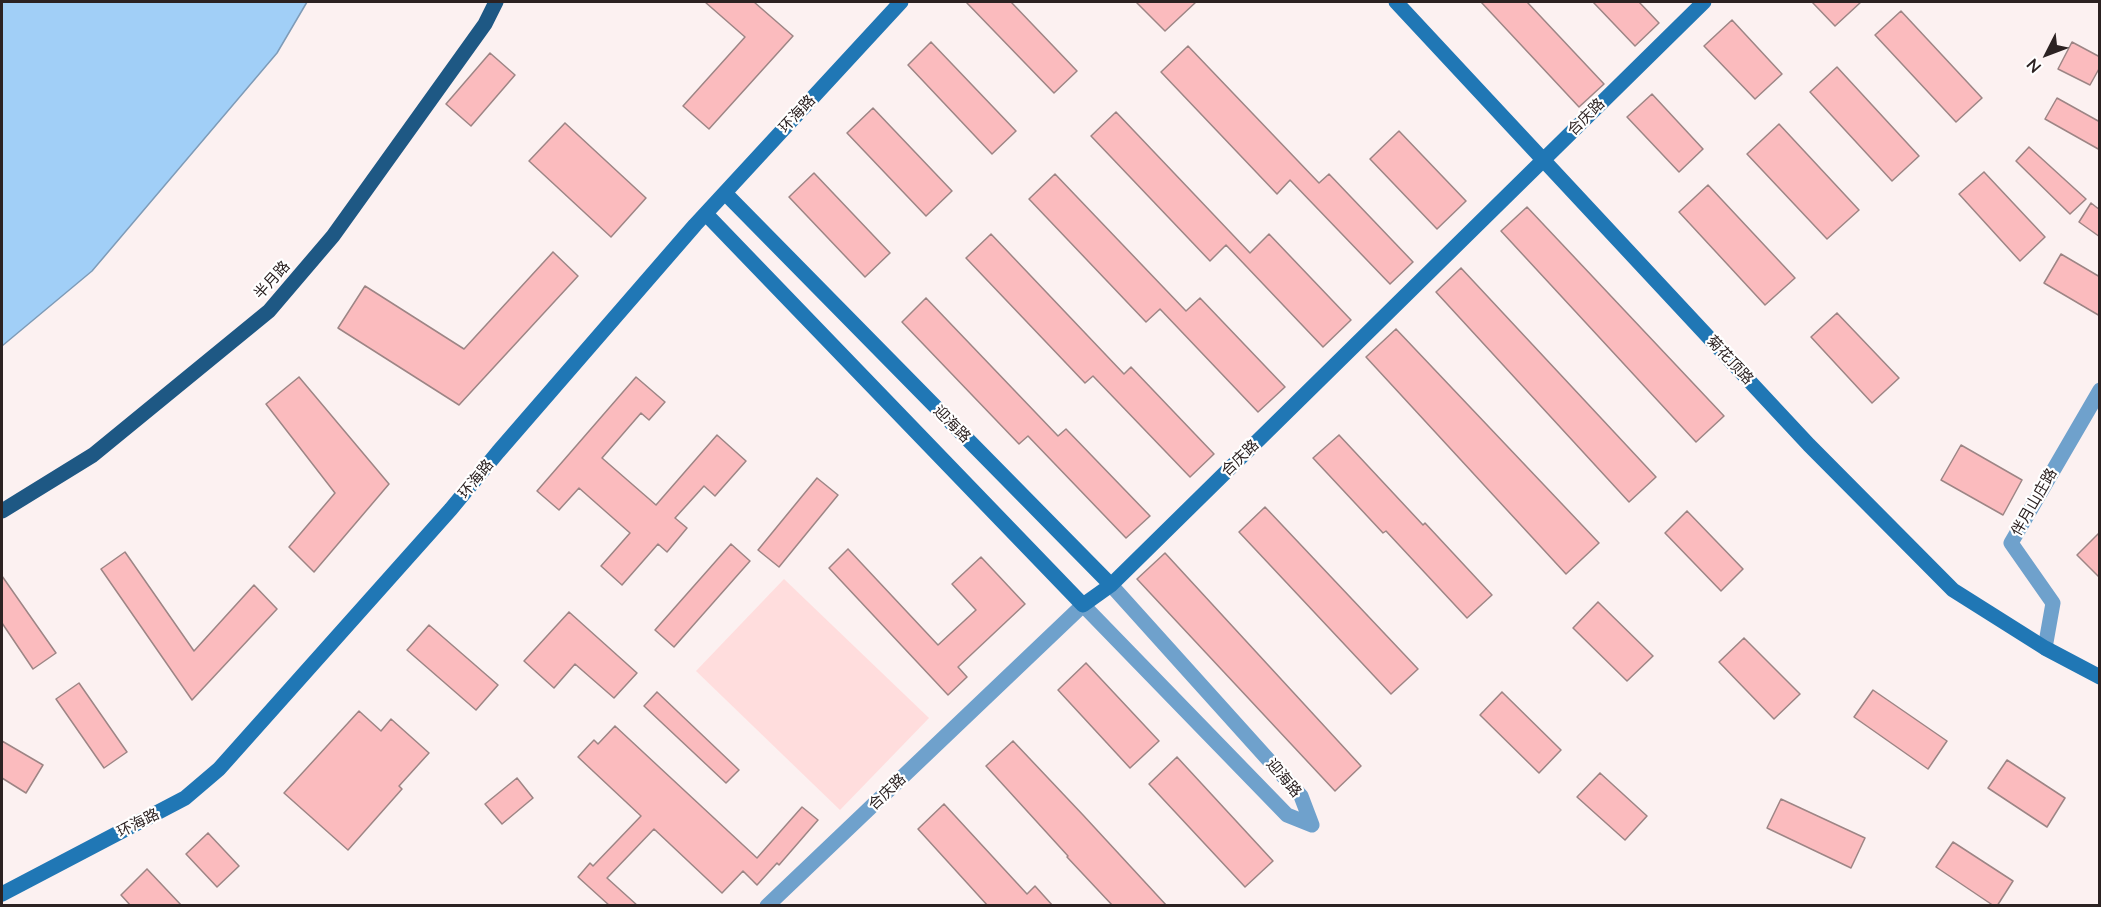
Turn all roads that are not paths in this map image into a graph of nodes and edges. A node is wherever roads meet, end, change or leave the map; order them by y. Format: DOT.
graph roads {
  1 [pos="496,2"];
  2 [pos="902,2"];
  3 [pos="1396,2"];
  4 [pos="1704,2"];
  5 [pos="1544,159"];
  6 [pos="725,193"];
  7 [pos="706,214"];
  8 [pos="2100,390"];
  9 [pos="2,511"];
  10 [pos="1111,585"];
  11 [pos="1083,605"];
  12 [pos="2045,648"];
  13 [pos="2100,677"];
  14 [pos="2,894"];
  15 [pos="767,906"];
  1 -- 9 [label="main road, 半月路"];
  2 -- 6 [label="street, 环海路"];
  3 -- 5 [label="street, 菊花顶路"];
  4 -- 5 [label="street, 合庆路"];
  5 -- 10 [label="street, 合庆路"];
  5 -- 12 [label="street, 菊花顶路"];
  6 -- 7 [label="street, 环海路"];
  6 -- 10 [label="street, 迎海路"];
  7 -- 11 [label="street, 迎海路"];
  7 -- 14 [label="street, 环海路"];
  8 -- 12 [label="street, 伴月山庄路"];
  10 -- 11 [label="street, 合庆路"];
  10 -- 11 [label="street, 迎海路"];
  11 -- 15 [label="street, 合庆路"];
  12 -- 13 [label="street, 菊花顶路"];
}
